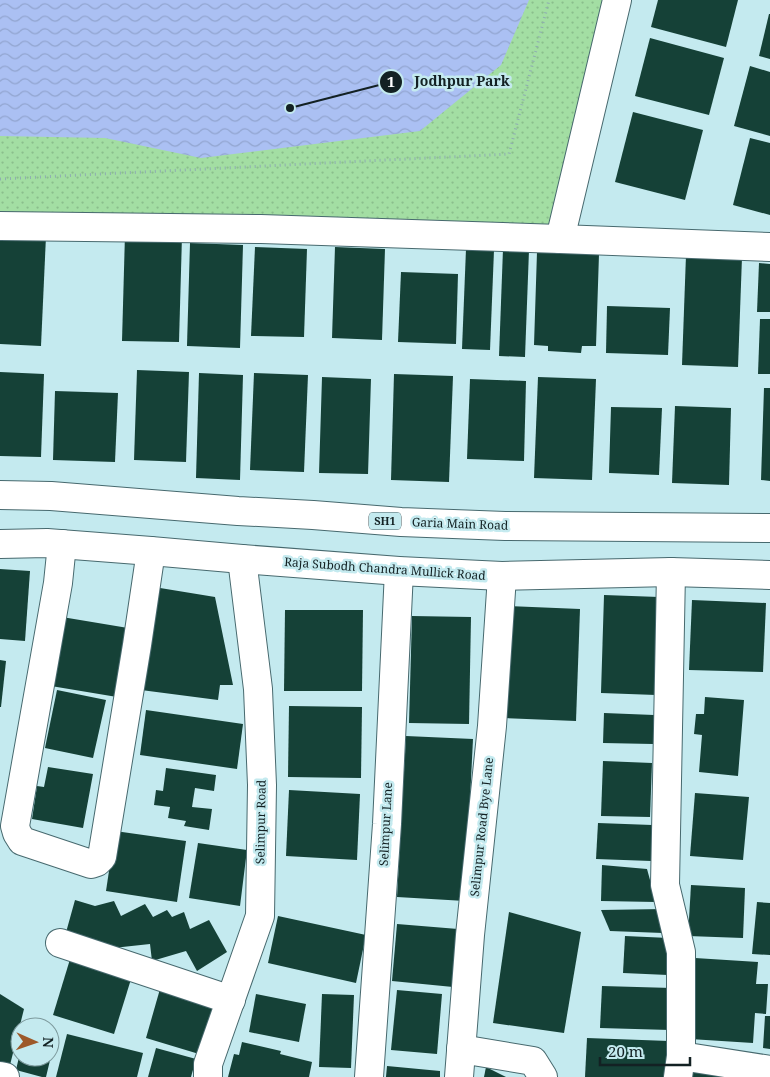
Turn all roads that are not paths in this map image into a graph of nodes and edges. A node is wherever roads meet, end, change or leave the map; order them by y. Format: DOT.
graph roads {
  1 [pos="617,0"];
  2 [pos="0,226"];
  3 [pos="560,239"];
  4 [pos="770,247"];
  5 [pos="0,495"];
  6 [pos="770,528"];
  7 [pos="0,544"];
  8 [pos="62,544"];
  9 [pos="151,551"];
  10 [pos="242,559"];
  11 [pos="399,571"];
  12 [pos="671,572"];
  13 [pos="770,575"];
  14 [pos="502,576"];
  15 [pos="60,943"];
  16 [pos="231,1000"];
  17 [pos="461,1049"];
  18 [pos="680,1066"];
  19 [pos="770,1070"];
  20 [pos="0,1076"];
  21 [pos="5,1077"];
  22 [pos="208,1077"];
  23 [pos="369,1077"];
  24 [pos="459,1077"];
  25 [pos="542,1077"];
  1 -- 3 [label="street"];
  2 -- 3 [label="street"];
  3 -- 4 [label="street"];
  5 -- 6 [label="street, Garia Main Road / SH1"];
  7 -- 8 [label="street, Raja Subodh Chandra Mullick Road"];
  8 -- 9 [label="street, Raja Subodh Chandra Mullick Road"];
  8 -- 9 [label="street"];
  9 -- 10 [label="street, Raja Subodh Chandra Mullick Road"];
  10 -- 11 [label="street, Raja Subodh Chandra Mullick Road"];
  10 -- 16 [label="street, Selimpur Road"];
  11 -- 14 [label="street, Raja Subodh Chandra Mullick Road"];
  11 -- 23 [label="street, Selimpur Lane"];
  12 -- 13 [label="street, Raja Subodh Chandra Mullick Road"];
  12 -- 14 [label="street, Raja Subodh Chandra Mullick Road"];
  12 -- 18 [label="street"];
  14 -- 17 [label="street, Selimpur Road Bye Lane"];
  15 -- 16 [label="street"];
  16 -- 22 [label="street, Selimpur Road"];
  17 -- 24 [label="street, Selimpur Road Bye Lane"];
  17 -- 25 [label="street"];
  18 -- 19 [label="street"];
  20 -- 21 [label="street"];
}
